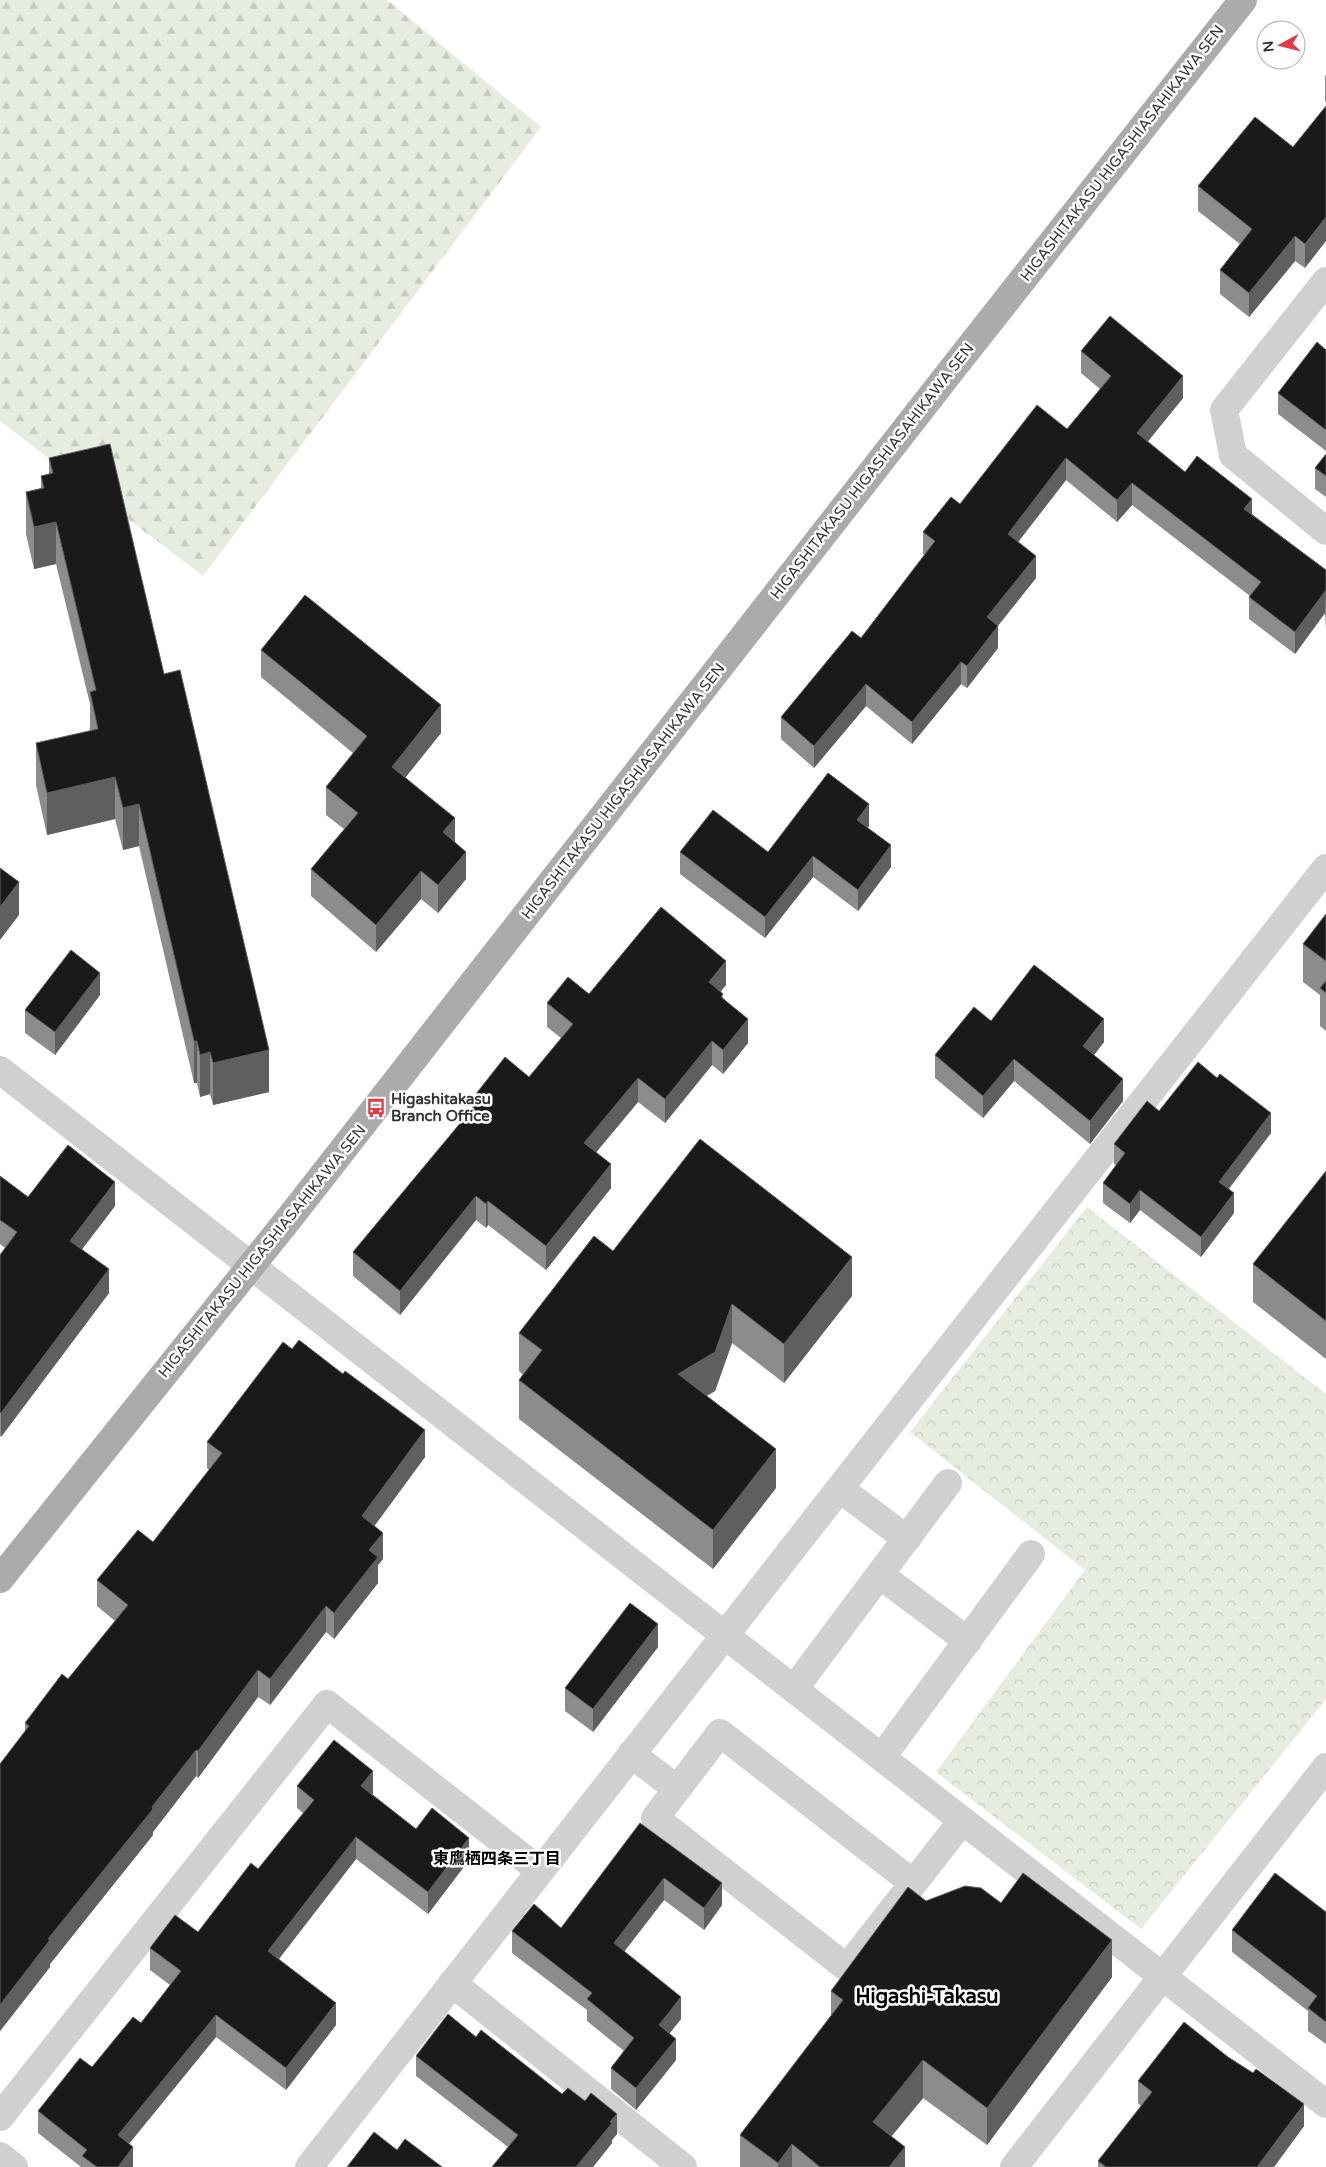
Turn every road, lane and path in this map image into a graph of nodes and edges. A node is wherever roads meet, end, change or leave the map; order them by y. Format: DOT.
graph roads {
  1 [pos="1243,0"];
  2 [pos="1326,281"];
  3 [pos="1326,531"];
  4 [pos="1326,868"];
  5 [pos="0,1070"];
  6 [pos="250,1265"];
  7 [pos="948,1483"];
  8 [pos="840,1489"];
  9 [pos="907,1539"];
  10 [pos="1031,1554"];
  11 [pos="880,1574"];
  12 [pos="0,1579"];
  13 [pos="726,1635"];
  14 [pos="968,1641"];
  15 [pos="794,1689"];
  16 [pos="631,1754"];
  17 [pos="882,1758"];
  18 [pos="1326,1766"];
  19 [pos="678,1789"];
  20 [pos="962,1821"];
  21 [pos="539,1870"];
  22 [pos="913,1883"];
  23 [pos="1162,1977"];
  24 [pos="452,1983"];
  25 [pos="1326,2104"];
  26 [pos="0,2117"];
  27 [pos="0,2156"];
  28 [pos="667,2162"];
  29 [pos="14,2167"];
  30 [pos="309,2167"];
  31 [pos="1014,2167"];
  1 -- 6 [label="main road, HIGASHITAKASU HIGASHIASAHIKAWA SEN"];
  2 -- 3 [label="street"];
  4 -- 8 [label="street"];
  5 -- 6 [label="street"];
  6 -- 12 [label="main road, HIGASHITAKASU HIGASHIASAHIKAWA SEN"];
  6 -- 13 [label="street"];
  7 -- 9 [label="street"];
  8 -- 9 [label="street"];
  8 -- 13 [label="street"];
  9 -- 11 [label="street"];
  10 -- 14 [label="street"];
  11 -- 14 [label="street"];
  11 -- 15 [label="street"];
  13 -- 15 [label="street"];
  13 -- 16 [label="street"];
  14 -- 17 [label="street"];
  15 -- 17 [label="street"];
  16 -- 19 [label="street"];
  16 -- 21 [label="street"];
  17 -- 20 [label="street"];
  18 -- 23 [label="street"];
  19 -- 22 [label="street"];
  19 -- 22 [label="street"];
  20 -- 22 [label="street"];
  20 -- 23 [label="street"];
  21 -- 24 [label="street"];
  21 -- 26 [label="street"];
  23 -- 25 [label="street"];
  23 -- 31 [label="street"];
  24 -- 28 [label="street"];
  24 -- 30 [label="street"];
  27 -- 29 [label="street"];
}
